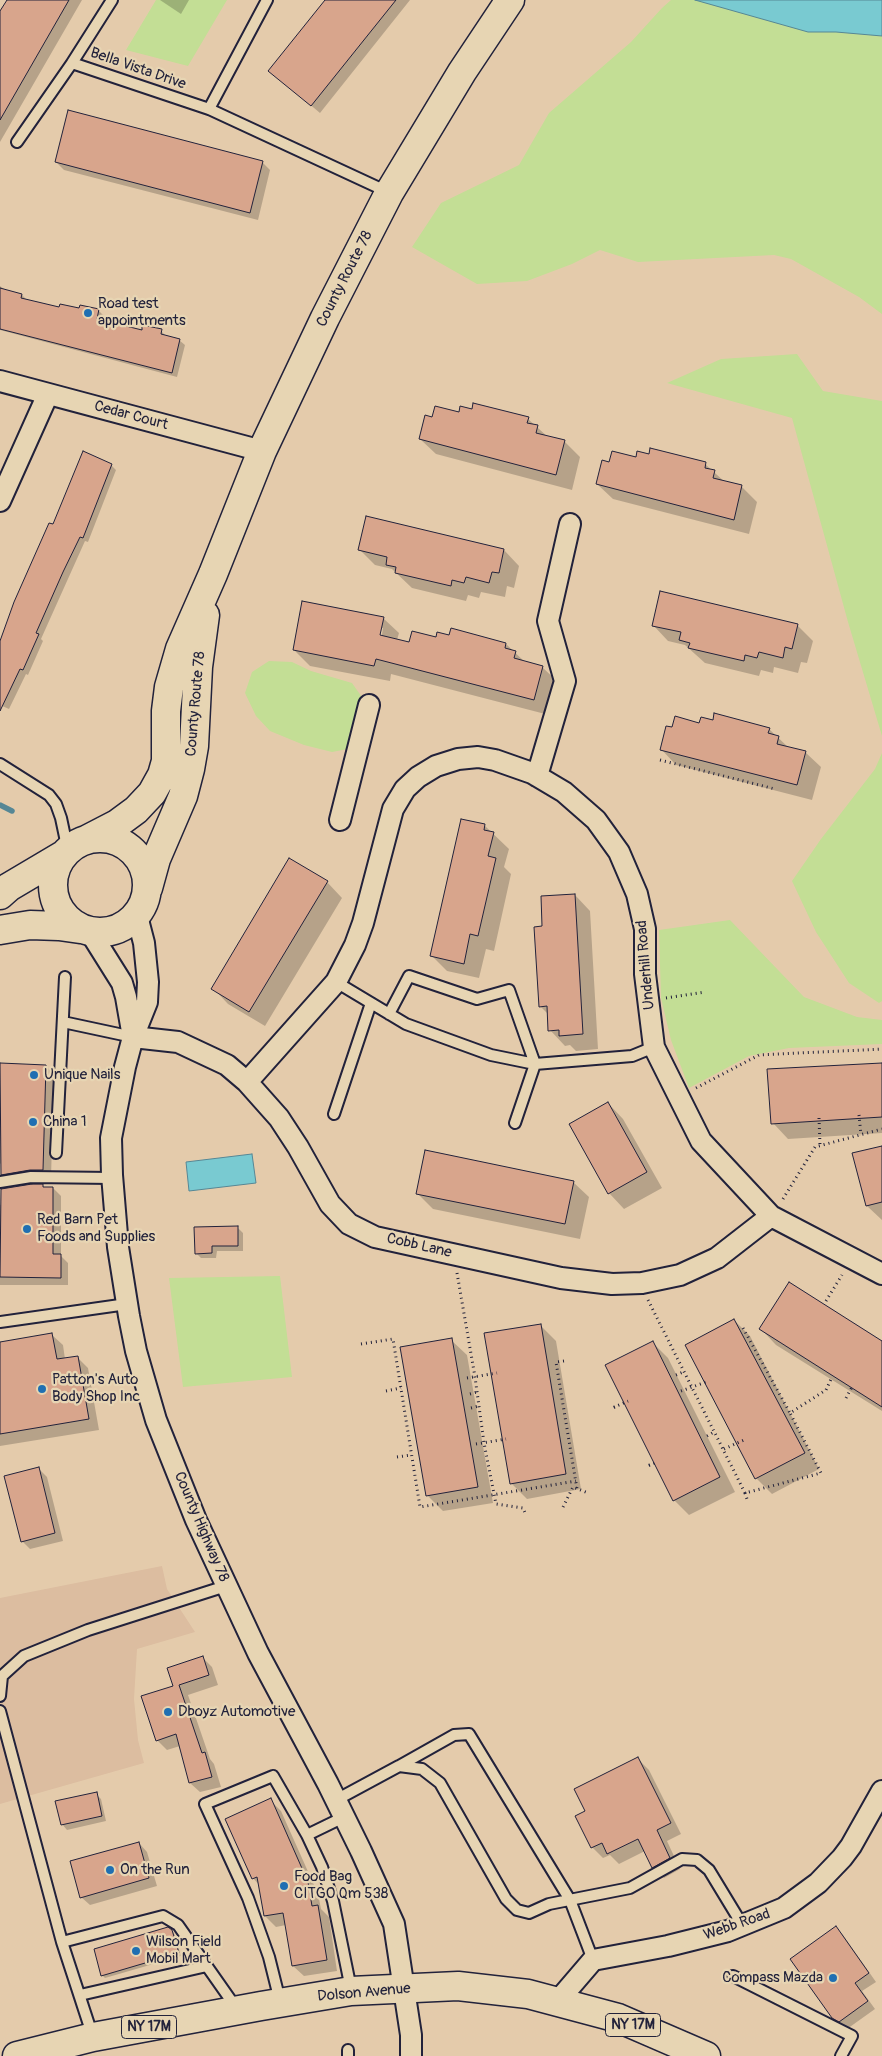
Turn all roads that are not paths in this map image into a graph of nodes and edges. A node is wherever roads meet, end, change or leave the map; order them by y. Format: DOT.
graph roads {
  1 [pos="112,0"];
  2 [pos="267,0"];
  3 [pos="510,0"];
  4 [pos="72,63"];
  5 [pos="209,109"];
  6 [pos="17,142"];
  7 [pos="389,193"];
  8 [pos="0,381"];
  9 [pos="48,394"];
  10 [pos="262,452"];
  11 [pos="0,500"];
  12 [pos="570,524"];
  13 [pos="213,574"];
  14 [pos="369,705"];
  15 [pos="0,764"];
  16 [pos="537,776"];
  17 [pos="340,820"];
  18 [pos="73,848"];
  19 [pos="148,888"];
  20 [pos="0,895"];
  21 [pos="137,916"];
  22 [pos="0,930"];
  23 [pos="85,931"];
  24 [pos="65,977"];
  25 [pos="336,982"];
  26 [pos="371,1003"];
  27 [pos="390,1014"];
  28 [pos="63,1022"];
  29 [pos="132,1037"];
  30 [pos="654,1047"];
  31 [pos="534,1064"];
  32 [pos="247,1082"];
  33 [pos="334,1114"];
  34 [pos="515,1123"];
  35 [pos="56,1153"];
  36 [pos="112,1178"];
  37 [pos="0,1182"];
  38 [pos="771,1216"];
  39 [pos="882,1274"];
  40 [pos="127,1304"];
  41 [pos="0,1322"];
  42 [pos="226,1586"];
  43 [pos="0,1696"];
  44 [pos="0,1711"];
  45 [pos="399,1766"];
  46 [pos="882,1791"];
  47 [pos="340,1809"];
  48 [pos="307,1835"];
  49 [pos="570,1900"];
  50 [pos="743,1926"];
  51 [pos="62,1942"];
  52 [pos="593,1960"];
  53 [pos="207,1966"];
  54 [pos="732,1976"];
  55 [pos="404,1989"];
  56 [pos="351,1991"];
  57 [pos="80,1995"];
  58 [pos="281,2002"];
  59 [pos="557,2002"];
  60 [pos="238,2010"];
  61 [pos="93,2037"];
  62 [pos="17,2056"];
  63 [pos="411,2056"];
  64 [pos="706,2056"];
  65 [pos="841,2056"];
  1 -- 4 [label="lane, Bella Vista Drive"];
  2 -- 5 [label="lane"];
  3 -- 7 [label="street, County Route 78"];
  4 -- 5 [label="lane, Bella Vista Drive"];
  4 -- 6 [label="lane"];
  5 -- 7 [label="lane, Bella Vista Drive"];
  7 -- 10 [label="street, County Route 78"];
  8 -- 9 [label="street, Cedar Court"];
  9 -- 10 [label="street, Cedar Court"];
  9 -- 11 [label="street"];
  10 -- 13 [label="street, County Route 78"];
  12 -- 16 [label="street"];
  13 -- 18 [label="street, County Route 78"];
  13 -- 19 [label="street, County Route 78"];
  14 -- 17 [label="street"];
  15 -- 18 [label="lane"];
  16 -- 25 [label="street, Underhill Road"];
  16 -- 30 [label="street, Underhill Road"];
  18 -- 19 [label="street"];
  18 -- 20 [label="street, County Route 78"];
  18 -- 23 [label="street"];
  19 -- 21 [label="street"];
  21 -- 23 [label="street"];
  21 -- 29 [label="street, County Highway 78"];
  22 -- 23 [label="street"];
  23 -- 29 [label="street, County Highway 78"];
  24 -- 28 [label="lane"];
  25 -- 26 [label="lane"];
  25 -- 32 [label="street, Underhill Road"];
  26 -- 27 [label="lane"];
  26 -- 33 [label="lane"];
  27 -- 31 [label="lane"];
  27 -- 31 [label="lane"];
  28 -- 29 [label="lane"];
  28 -- 35 [label="lane"];
  29 -- 32 [label="street, Cobb Lane"];
  29 -- 36 [label="street, County Highway 78"];
  30 -- 31 [label="lane"];
  30 -- 38 [label="street, Underhill Road"];
  31 -- 34 [label="lane"];
  32 -- 38 [label="street, Cobb Lane"];
  36 -- 37 [label="lane"];
  36 -- 40 [label="street, County Highway 78"];
  38 -- 39 [label="street, Underhill Road"];
  40 -- 41 [label="lane"];
  40 -- 42 [label="street, County Highway 78"];
  42 -- 43 [label="lane"];
  42 -- 47 [label="street, County Highway 78"];
  44 -- 51 [label="lane"];
  45 -- 47 [label="lane"];
  45 -- 49 [label="lane"];
  45 -- 49 [label="lane"];
  46 -- 50 [label="street, Webb Road"];
  47 -- 48 [label="lane"];
  47 -- 55 [label="street, County Highway 78"];
  48 -- 56 [label="lane"];
  48 -- 58 [label="lane"];
  49 -- 50 [label="lane"];
  49 -- 52 [label="lane"];
  50 -- 52 [label="street, Webb Road"];
  51 -- 53 [label="lane"];
  51 -- 57 [label="lane"];
  52 -- 59 [label="street"];
  53 -- 57 [label="lane"];
  53 -- 60 [label="lane"];
  54 -- 65 [label="lane"];
  55 -- 56 [label="street, Dolson Avenue / NY 17M"];
  55 -- 59 [label="street, Dolson Avenue / NY 17M"];
  55 -- 63 [label="street, County Highway 78"];
  56 -- 58 [label="street, Dolson Avenue / NY 17M"];
  57 -- 61 [label="lane"];
  58 -- 60 [label="street, Dolson Avenue / NY 17M"];
  59 -- 64 [label="street, Dolson Avenue / NY 17M"];
  60 -- 61 [label="street, Dolson Avenue / NY 17M"];
  61 -- 62 [label="street, Dolson Avenue / NY 17M"];
}
